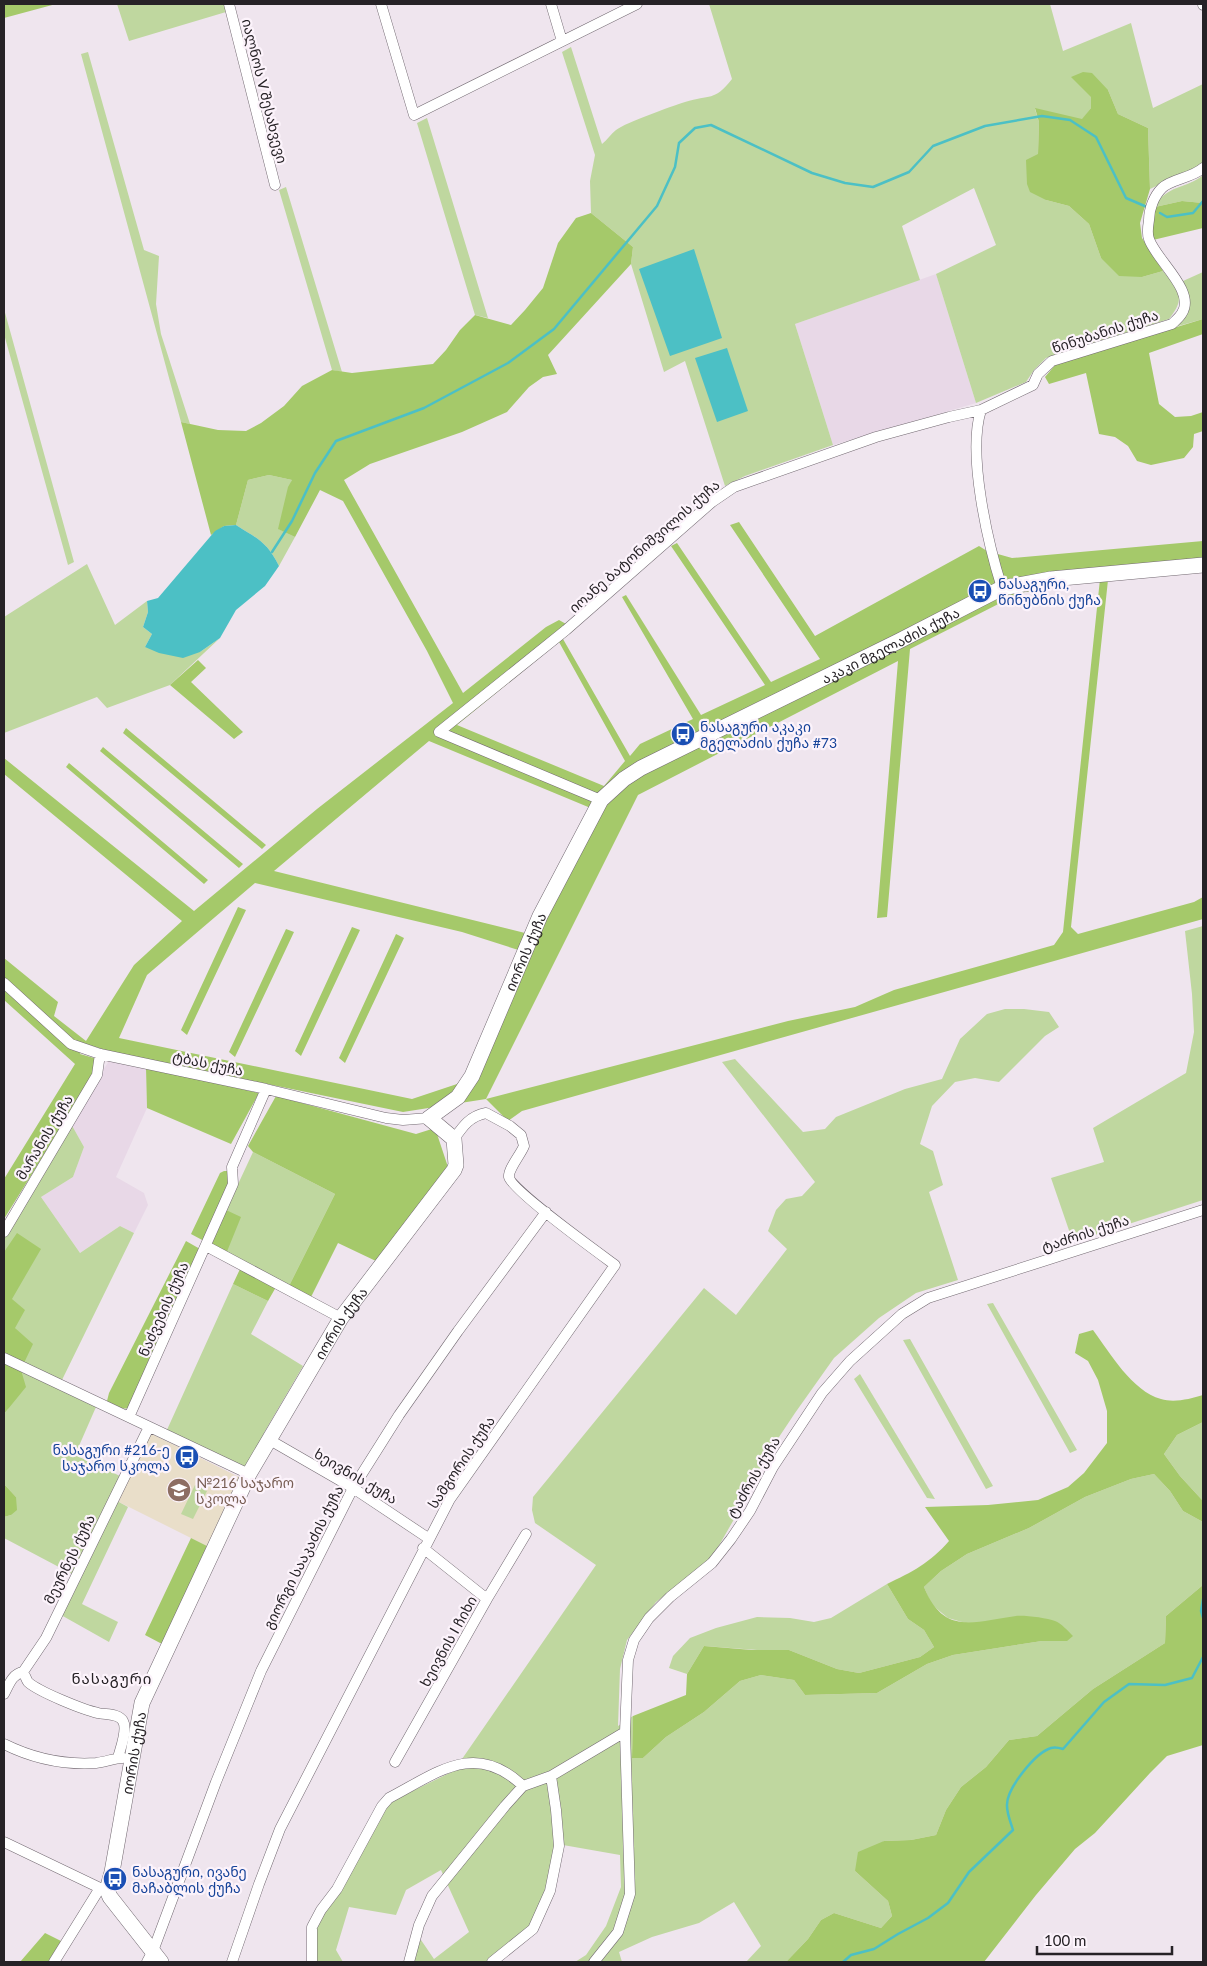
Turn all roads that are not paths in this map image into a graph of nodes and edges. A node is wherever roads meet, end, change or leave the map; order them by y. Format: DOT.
graph roads {
  1 [pos="229,4"];
  2 [pos="381,4"];
  3 [pos="551,4"];
  4 [pos="638,4"];
  5 [pos="562,41"];
  6 [pos="1203,168"];
  7 [pos="275,185"];
  8 [pos="981,410"];
  9 [pos="1203,564"];
  10 [pos="1002,588"];
  11 [pos="601,800"];
  12 [pos="4,983"];
  13 [pos="100,1054"];
  14 [pos="266,1089"];
  15 [pos="429,1118"];
  16 [pos="454,1139"];
  17 [pos="1203,1210"];
  18 [pos="546,1212"];
  19 [pos="4,1232"];
  20 [pos="206,1246"];
  21 [pos="341,1318"];
  22 [pos="4,1358"];
  23 [pos="129,1417"];
  24 [pos="149,1427"];
  25 [pos="268,1439"];
  26 [pos="249,1474"];
  27 [pos="353,1488"];
  28 [pos="526,1534"];
  29 [pos="428,1538"];
  30 [pos="423,1548"];
  31 [pos="487,1599"];
  32 [pos="23,1672"];
  33 [pos="4,1694"];
  34 [pos="625,1732"];
  35 [pos="4,1744"];
  36 [pos="125,1758"];
  37 [pos="395,1762"];
  38 [pos="551,1776"];
  39 [pos="523,1786"];
  40 [pos="4,1842"];
  41 [pos="104,1889"];
  42 [pos="154,1959"];
  43 [pos="54,1962"];
  44 [pos="232,1962"];
  45 [pos="312,1962"];
  46 [pos="409,1962"];
  47 [pos="492,1962"];
  48 [pos="594,1962"];
  1 -- 7 [label="street, იალნოს V შესახვევი"];
  2 -- 5 [label="street"];
  3 -- 5 [label="street"];
  4 -- 5 [label="street"];
  6 -- 8 [label="street, წინუბანის ქუჩა"];
  8 -- 10 [label="street"];
  8 -- 11 [label="street, იოანე ბატონიშვილის ქუჩა"];
  9 -- 10 [label="street, აკაკი მგელაძის ქუჩა"];
  10 -- 11 [label="street, აკაკი მგელაძის ქუჩა"];
  11 -- 15 [label="street, იორის ქუჩა"];
  12 -- 13 [label="street, ტბას ქუჩა"];
  13 -- 14 [label="street, ტბას ქუჩა"];
  13 -- 19 [label="street, მარანის ქუჩა"];
  14 -- 15 [label="street, ტბას ქუჩა"];
  14 -- 20 [label="street, ნაძვების ქუჩა"];
  15 -- 16 [label="street"];
  16 -- 18 [label="street, სამგორის ქუჩა"];
  16 -- 21 [label="street, იორის ქუჩა"];
  17 -- 34 [label="street, ტაძრის ქუჩა"];
  18 -- 27 [label="street, გიორგი სააკაძის ქუჩა"];
  18 -- 29 [label="street, სამგორის ქუჩა"];
  20 -- 21 [label="street"];
  20 -- 23 [label="street, ნაძვების ქუჩა"];
  21 -- 25 [label="street, იორის ქუჩა"];
  22 -- 23 [label="street"];
  23 -- 24 [label="street"];
  24 -- 26 [label="street"];
  24 -- 32 [label="street, მეურნეს ქუჩა"];
  25 -- 26 [label="street, იორის ქუჩა"];
  25 -- 27 [label="street, ხეივნის ქუჩა"];
  26 -- 36 [label="street, იორის ქუჩა"];
  27 -- 29 [label="street, ხეივნის ქუჩა"];
  27 -- 42 [label="street, გიორგი სააკაძის ქუჩა"];
  28 -- 31 [label="street, ხეივნის I ჩიხი"];
  29 -- 30 [label="street, სამგორის ქუჩა"];
  30 -- 31 [label="street"];
  30 -- 44 [label="street, სამგორის ქუჩა"];
  31 -- 37 [label="street, ხეივნის I ჩიხი"];
  32 -- 33 [label="street, მეურნეს ქუჩა"];
  32 -- 36 [label="street"];
  34 -- 38 [label="street"];
  34 -- 48 [label="street, ტაძრის ქუჩა"];
  35 -- 36 [label="street"];
  36 -- 41 [label="street, იორის ქუჩა"];
  38 -- 39 [label="street"];
  38 -- 47 [label="street"];
  39 -- 45 [label="street"];
  39 -- 46 [label="street"];
  40 -- 41 [label="street"];
  41 -- 42 [label="street"];
  41 -- 43 [label="street"];
}
